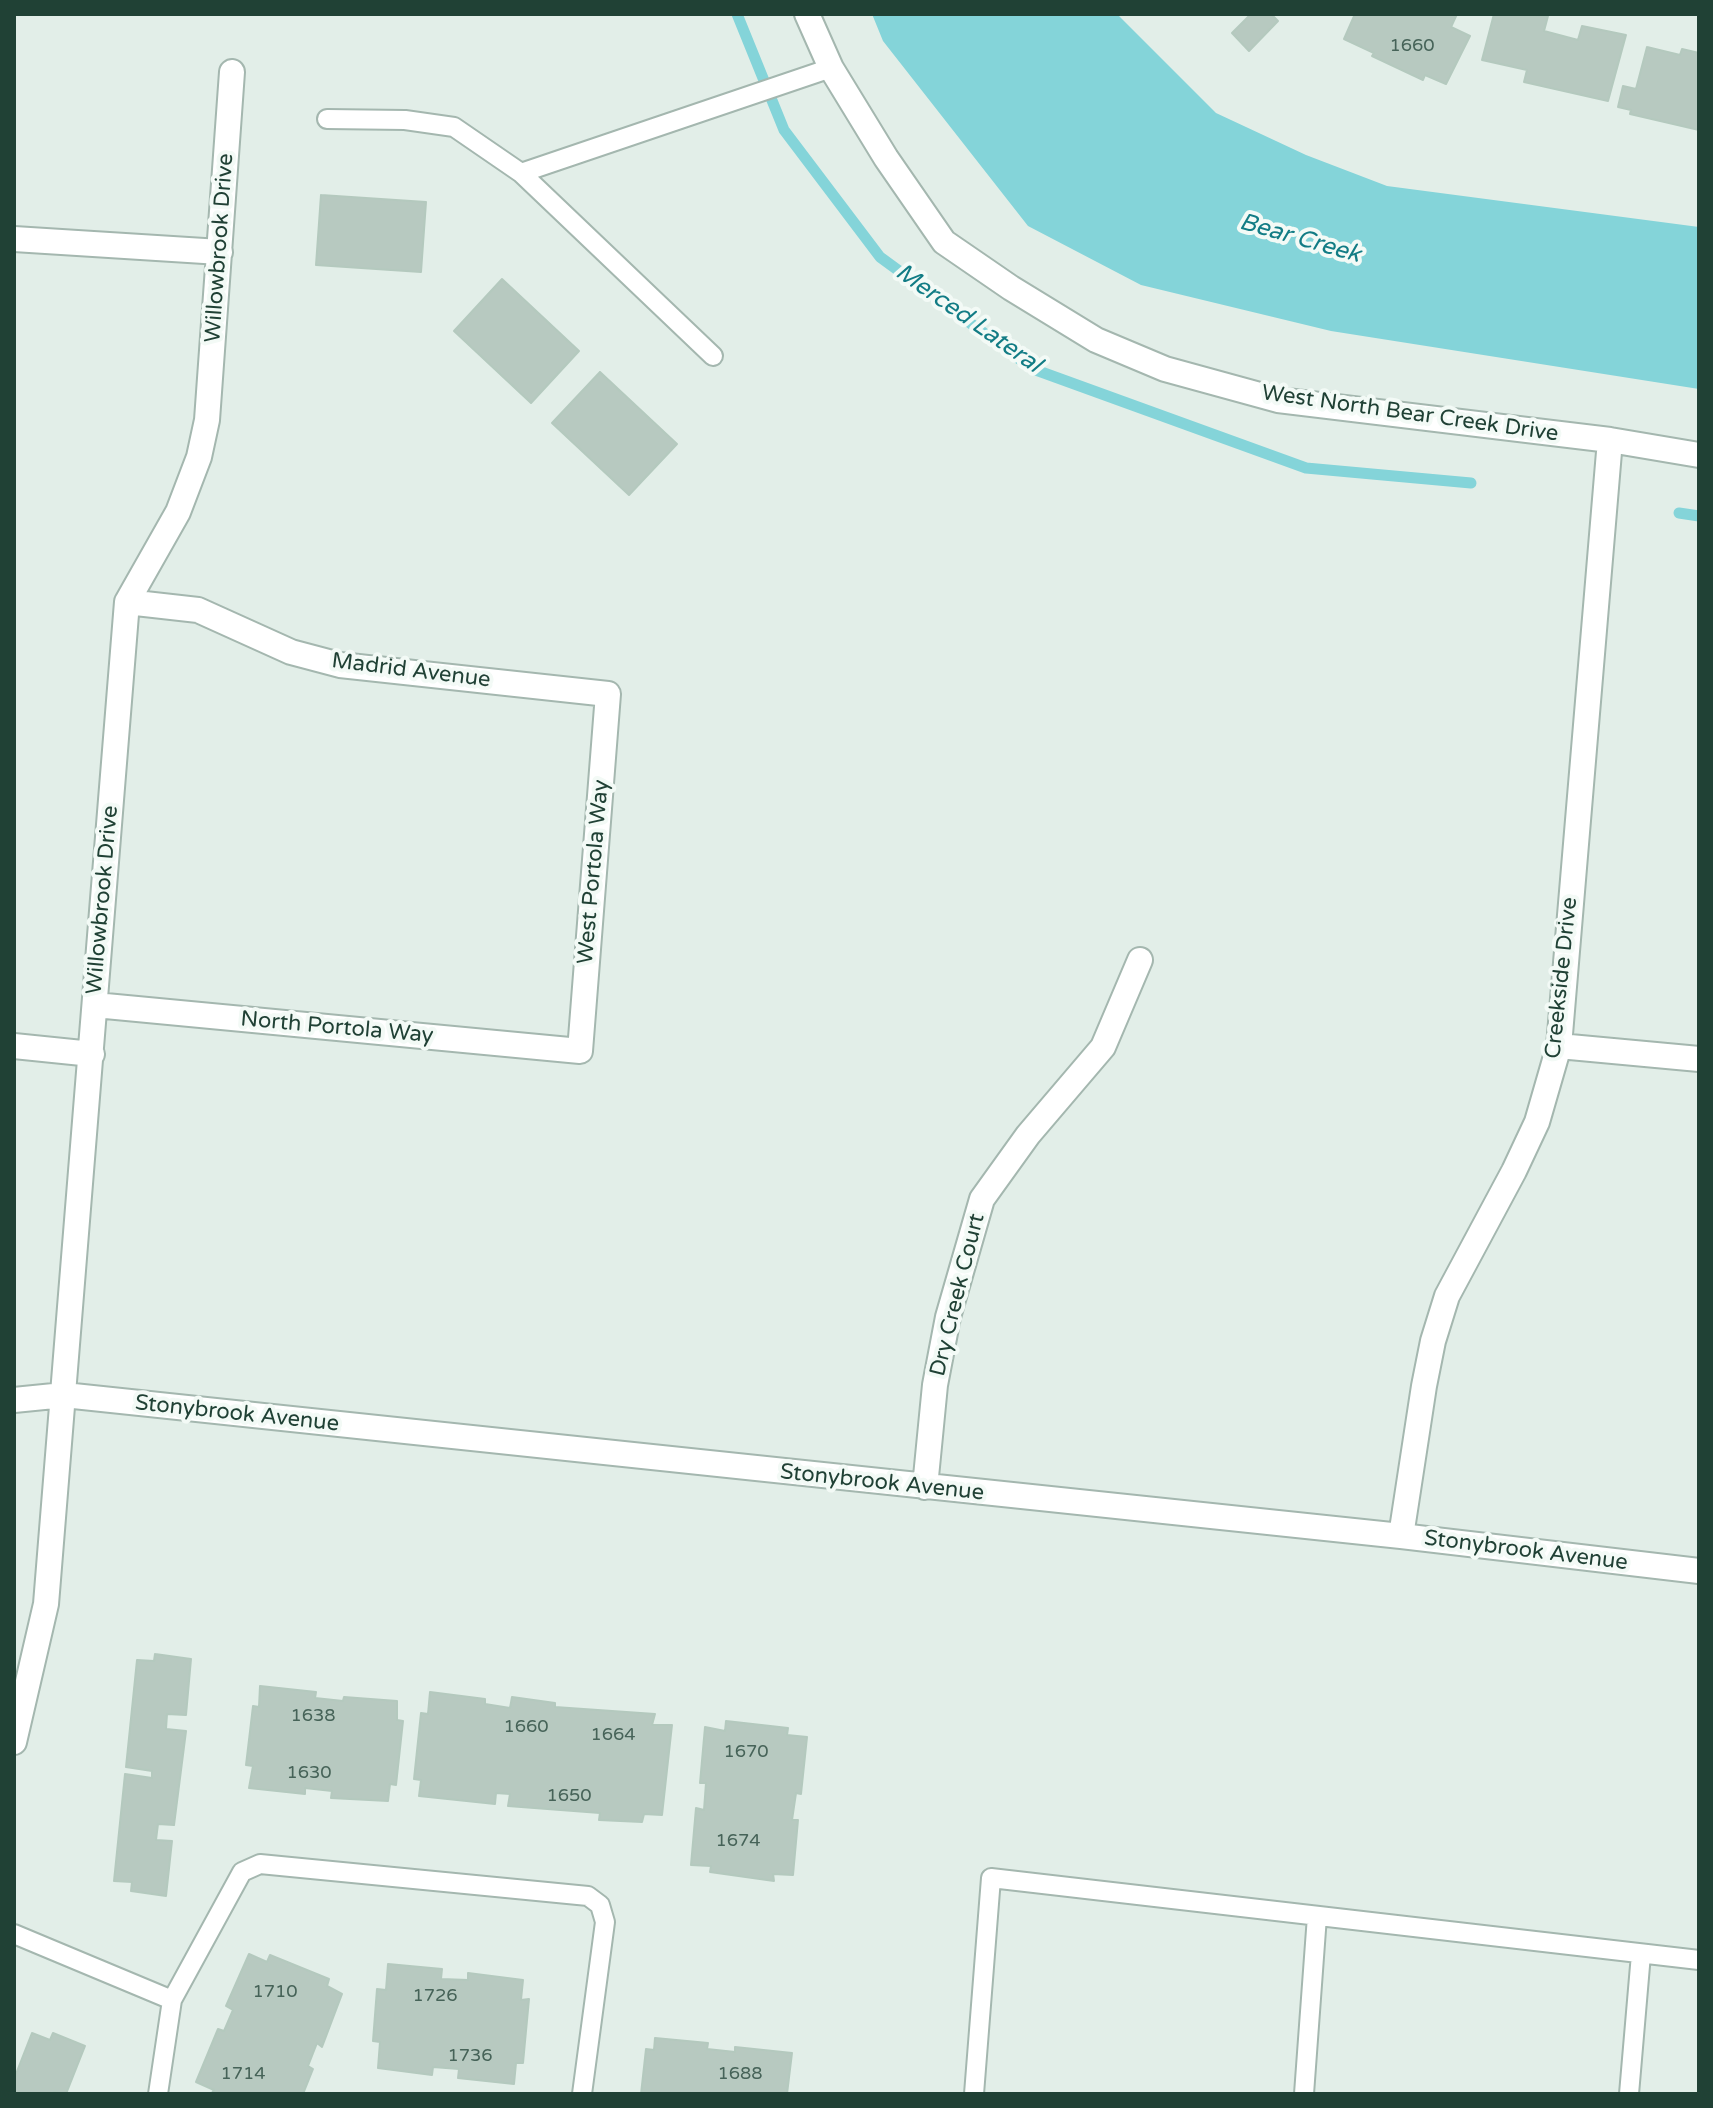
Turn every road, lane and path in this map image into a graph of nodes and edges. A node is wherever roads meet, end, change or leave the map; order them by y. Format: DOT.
graph roads {
  1 [pos="807,14"];
  2 [pos="831,68"];
  3 [pos="232,72"];
  4 [pos="327,119"];
  5 [pos="521,173"];
  6 [pos="14,239"];
  7 [pos="220,252"];
  8 [pos="713,356"];
  9 [pos="1610,440"];
  10 [pos="1699,455"];
  11 [pos="127,602"];
  12 [pos="608,694"];
  13 [pos="1140,960"];
  14 [pos="95,1005"];
  15 [pos="14,1046"];
  16 [pos="1559,1046"];
  17 [pos="580,1051"];
  18 [pos="92,1054"];
  19 [pos="1699,1059"];
  20 [pos="64,1395"];
  21 [pos="14,1400"];
  22 [pos="925,1487"];
  23 [pos="1401,1536"];
  24 [pos="1699,1571"];
  25 [pos="14,1742"];
  26 [pos="1317,1916"];
  27 [pos="14,1934"];
  28 [pos="1641,1954"];
  29 [pos="1699,1960"];
  30 [pos="172,2000"];
  31 [pos="158,2094"];
  32 [pos="582,2094"];
  33 [pos="974,2094"];
  34 [pos="1304,2094"];
  35 [pos="1629,2094"];
  1 -- 2 [label="street, West North Bear Creek Drive"];
  2 -- 5 [label="lane"];
  2 -- 9 [label="street, West North Bear Creek Drive"];
  3 -- 7 [label="street, Willowbrook Drive"];
  4 -- 5 [label="lane"];
  5 -- 8 [label="lane"];
  6 -- 7 [label="street"];
  7 -- 11 [label="street, Willowbrook Drive"];
  9 -- 10 [label="street, West North Bear Creek Drive"];
  9 -- 16 [label="street, Creekside Drive"];
  11 -- 12 [label="street, Madrid Avenue"];
  11 -- 14 [label="street, Willowbrook Drive"];
  12 -- 17 [label="street, West Portola Way"];
  13 -- 22 [label="street, Dry Creek Court"];
  14 -- 17 [label="street, North Portola Way"];
  14 -- 18 [label="street, Willowbrook Drive"];
  15 -- 18 [label="street"];
  16 -- 19 [label="street"];
  16 -- 23 [label="street, Creekside Drive"];
  18 -- 20 [label="street, Willowbrook Drive"];
  20 -- 21 [label="street, Stonybrook Avenue"];
  20 -- 22 [label="street, Stonybrook Avenue"];
  20 -- 25 [label="street, Willowbrook Drive"];
  22 -- 23 [label="street, Stonybrook Avenue"];
  23 -- 24 [label="street, Stonybrook Avenue"];
  26 -- 28 [label="lane"];
  26 -- 33 [label="lane"];
  26 -- 34 [label="lane"];
  27 -- 30 [label="lane"];
  28 -- 29 [label="lane"];
  28 -- 35 [label="lane"];
  30 -- 31 [label="lane"];
  30 -- 32 [label="lane"];
}
